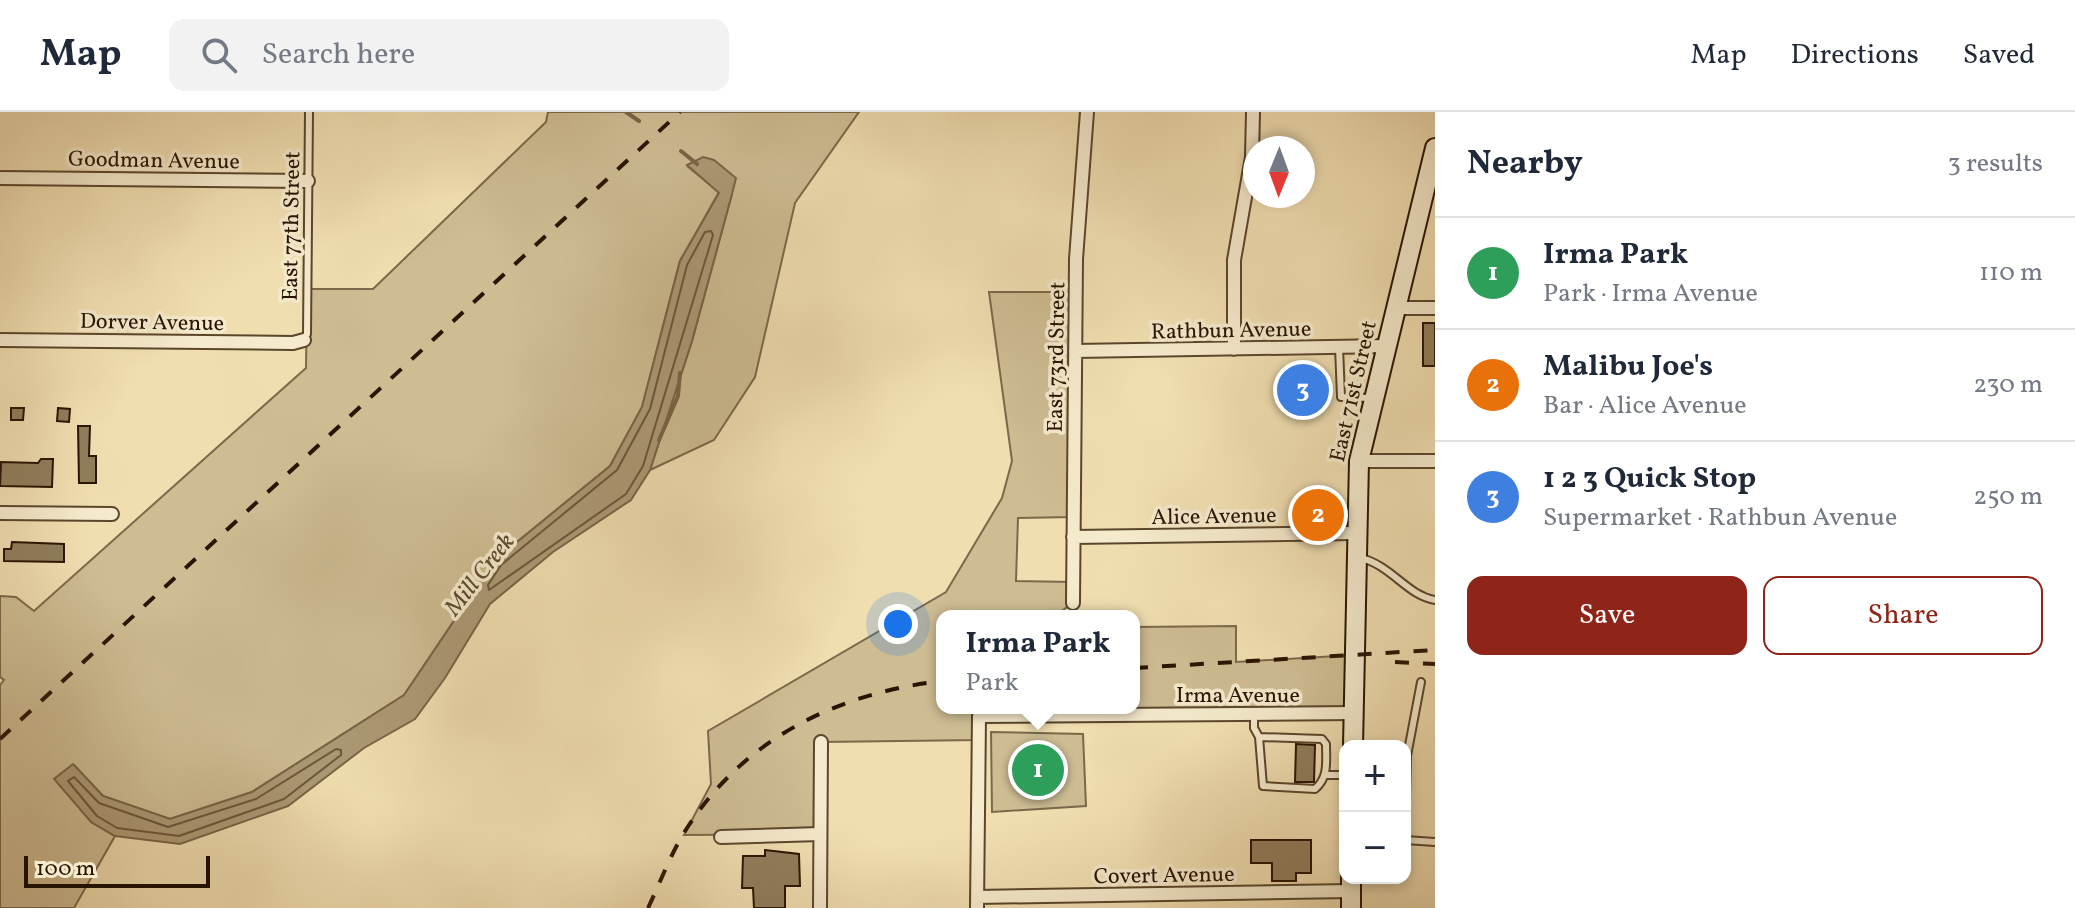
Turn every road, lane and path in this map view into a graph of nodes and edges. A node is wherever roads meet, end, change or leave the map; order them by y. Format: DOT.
graph roads {
  1 [pos="309,112"];
  2 [pos="1087,112"];
  3 [pos="1253,112"];
  4 [pos="1435,150"];
  5 [pos="0,178"];
  6 [pos="308,181"];
  7 [pos="1396,308"];
  8 [pos="1435,308"];
  9 [pos="0,340"];
  10 [pos="304,340"];
  11 [pos="1388,346"];
  12 [pos="1339,347"];
  13 [pos="1234,349"];
  14 [pos="1075,351"];
  15 [pos="1375,398"];
  16 [pos="1359,461"];
  17 [pos="1435,461"];
  18 [pos="0,513"];
  19 [pos="112,514"];
  20 [pos="1355,533"];
  21 [pos="1073,537"];
  22 [pos="1355,556"];
  23 [pos="1435,600"];
  24 [pos="1073,603"];
  25 [pos="1421,682"];
  26 [pos="1354,713"];
  27 [pos="1254,714"];
  28 [pos="1259,737"];
  29 [pos="1353,740"];
  30 [pos="821,742"];
  31 [pos="1326,775"];
  32 [pos="1339,775"];
  33 [pos="1406,812"];
  34 [pos="820,834"];
  35 [pos="721,837"];
  36 [pos="1411,840"];
  37 [pos="1435,842"];
  38 [pos="1351,892"];
  39 [pos="977,902"];
  40 [pos="820,908"];
  1 -- 6 [label="lane, East 77th Street"];
  2 -- 14 [label="street, East 73rd Street"];
  3 -- 13 [label="street"];
  4 -- 7 [label="main road, East 71st Street"];
  5 -- 6 [label="street, Goodman Avenue"];
  6 -- 10 [label="lane, East 77th Street"];
  7 -- 8 [label="street"];
  7 -- 11 [label="main road, East 71st Street"];
  9 -- 10 [label="street, Dorver Avenue"];
  11 -- 12 [label="street, Rathbun Avenue"];
  11 -- 15 [label="main road, East 71st Street"];
  12 -- 13 [label="street, Rathbun Avenue"];
  12 -- 15 [label="lane"];
  13 -- 14 [label="street, Rathbun Avenue"];
  14 -- 21 [label="street, East 73rd Street"];
  15 -- 16 [label="main road, East 71st Street"];
  16 -- 17 [label="street"];
  16 -- 20 [label="main road, East 71st Street"];
  18 -- 19 [label="street"];
  20 -- 21 [label="street, Alice Avenue"];
  20 -- 22 [label="main road, East 71st Street"];
  21 -- 24 [label="street, East 73rd Street"];
  22 -- 23 [label="lane"];
  22 -- 26 [label="main road, East 71st Street"];
  25 -- 33 [label="lane"];
  26 -- 27 [label="street, Irma Avenue"];
  26 -- 29 [label="main road, East 71st Street"];
  27 -- 28 [label="lane"];
  27 -- 39 [label="street, Irma Avenue"];
  28 -- 31 [label="lane"];
  28 -- 31 [label="lane"];
  30 -- 34 [label="street"];
  31 -- 32 [label="lane"];
  34 -- 35 [label="street"];
  34 -- 40 [label="street"];
  36 -- 37 [label="lane"];
  38 -- 39 [label="street, Covert Avenue"];
}
